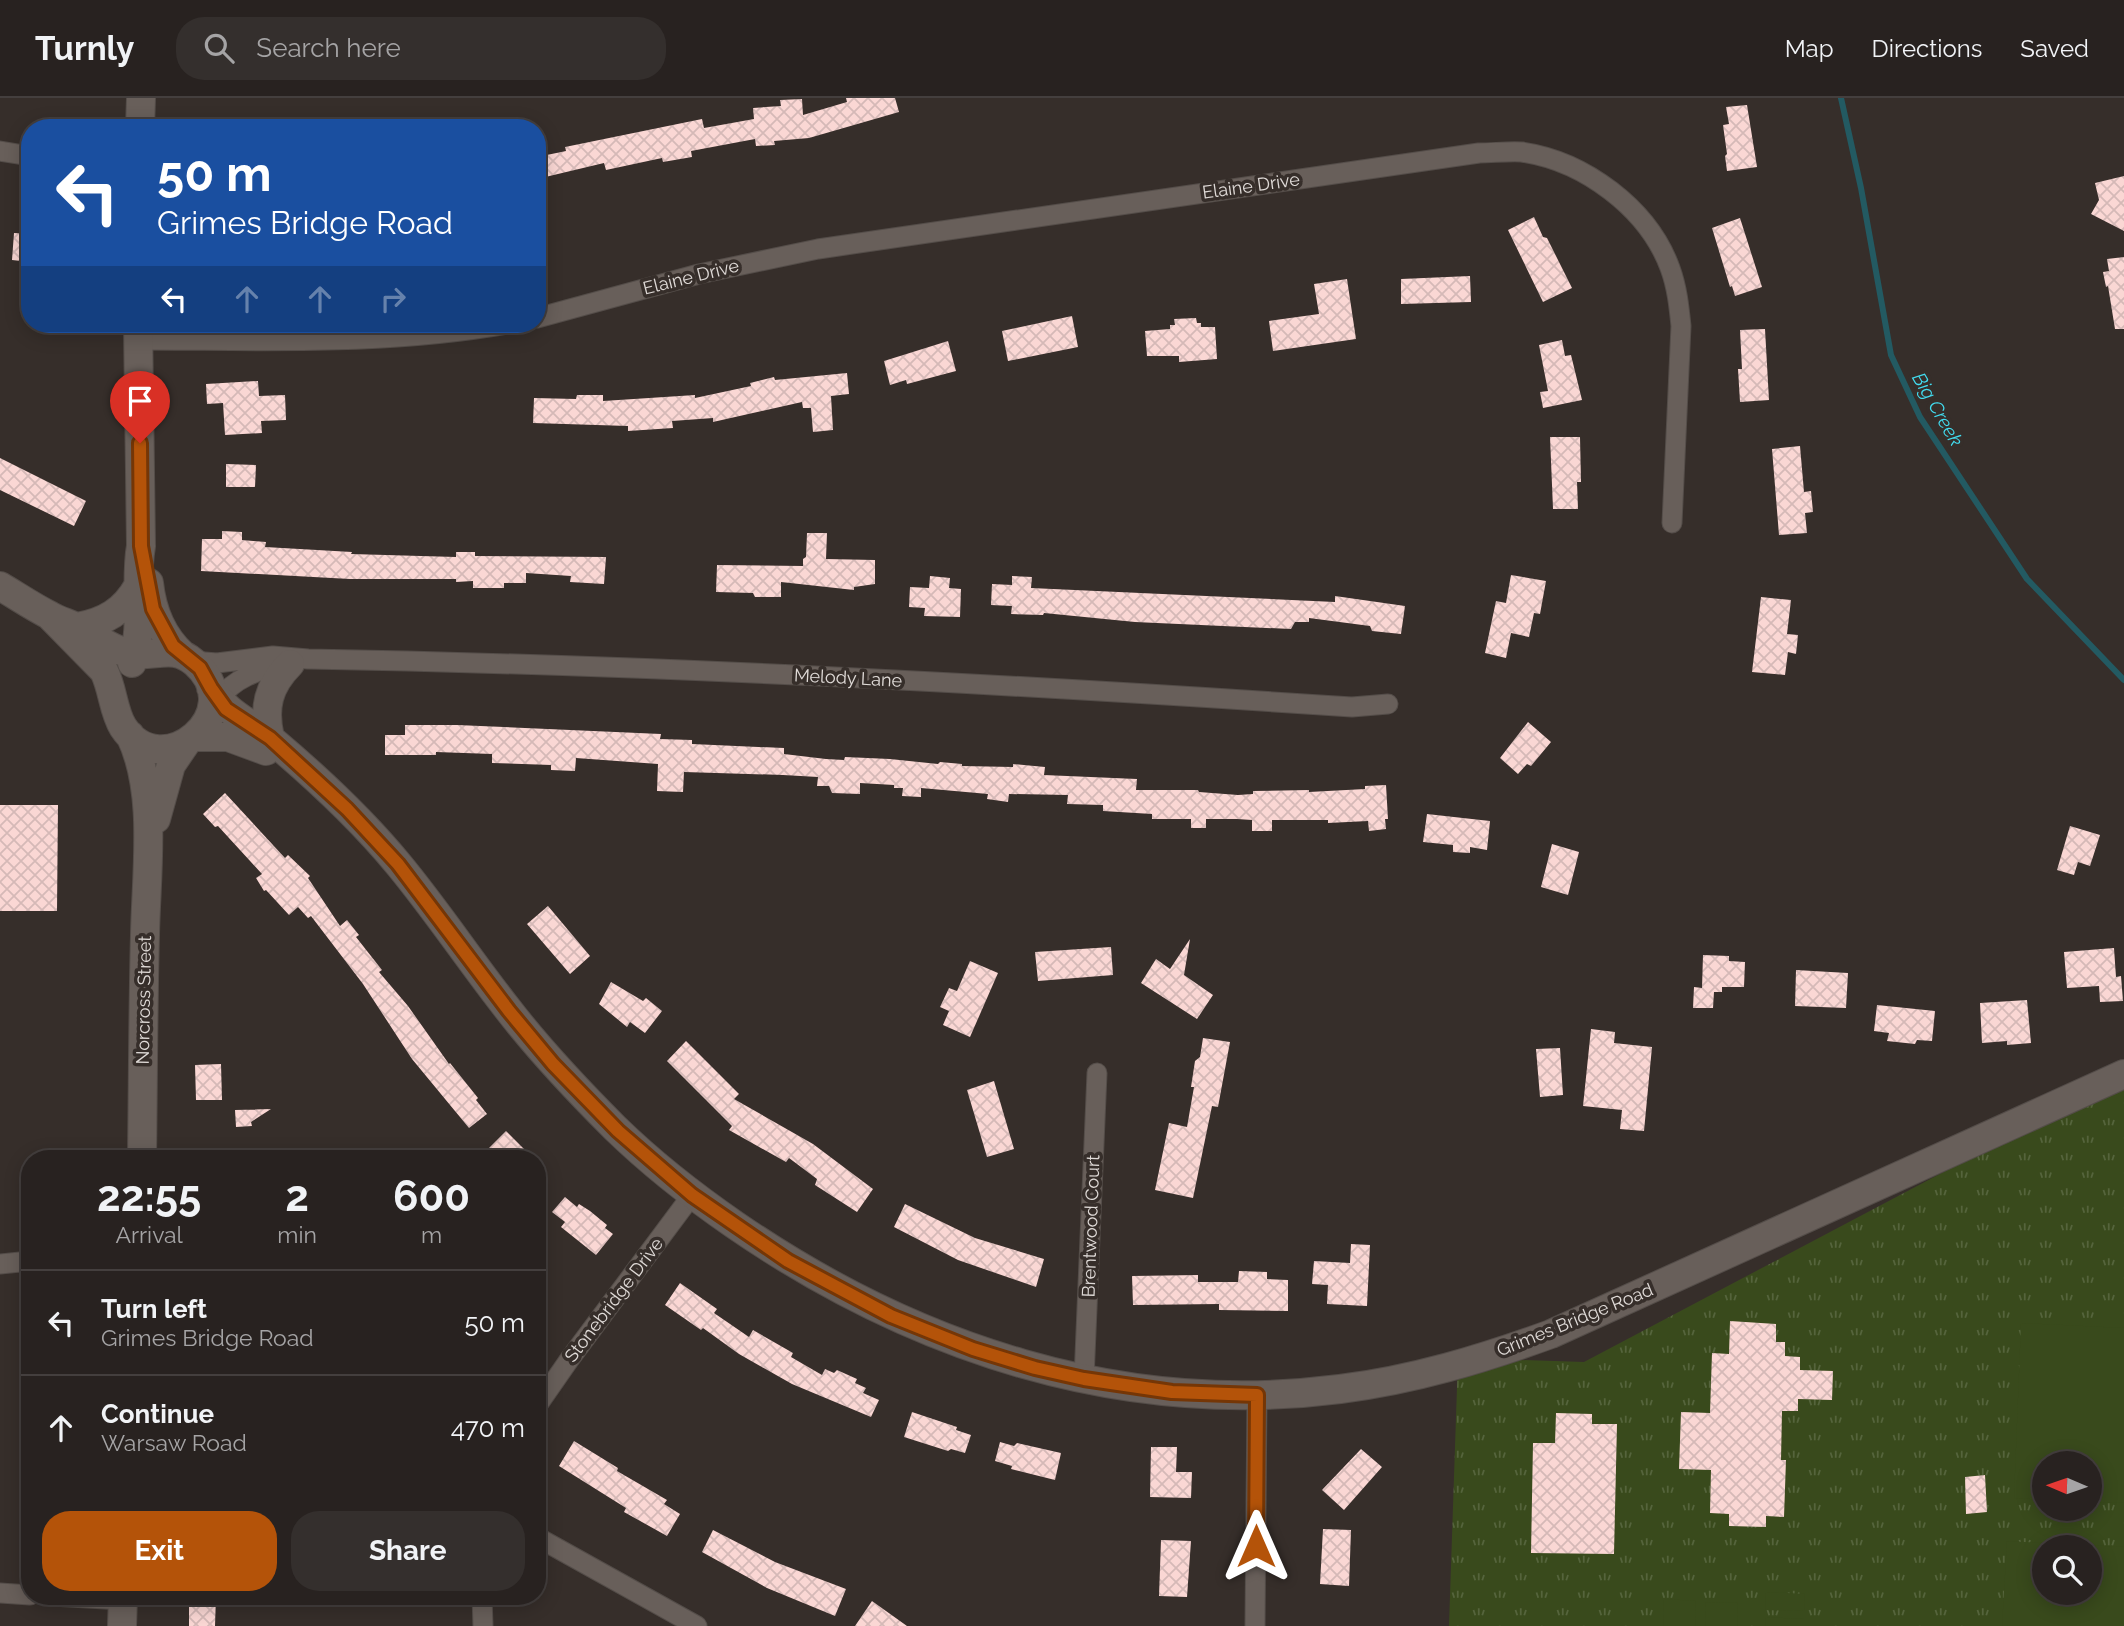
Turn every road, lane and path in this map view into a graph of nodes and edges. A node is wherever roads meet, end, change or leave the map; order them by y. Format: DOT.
graph roads {
  1 [pos="141,98"];
  2 [pos="140,119"];
  3 [pos="0,151"];
  4 [pos="21,154"];
  5 [pos="546,316"];
  6 [pos="138,333"];
  7 [pos="166,333"];
  8 [pos="458,333"];
  9 [pos="1672,523"];
  10 [pos="141,546"];
  11 [pos="0,586"];
  12 [pos="138,586"];
  13 [pos="50,616"];
  14 [pos="77,627"];
  15 [pos="138,657"];
  16 [pos="188,658"];
  17 [pos="299,661"];
  18 [pos="213,699"];
  19 [pos="1388,704"];
  20 [pos="116,705"];
  21 [pos="130,735"];
  22 [pos="270,738"];
  23 [pos="191,740"];
  24 [pos="298,764"];
  25 [pos="149,842"];
  26 [pos="1097,1073"];
  27 [pos="2124,1074"];
  28 [pos="142,1150"];
  29 [pos="692,1195"];
  30 [pos="21,1262"];
  31 [pos="0,1264"];
  32 [pos="1084,1379"];
  33 [pos="546,1393"];
  34 [pos="1257,1395"];
  35 [pos="546,1542"];
  36 [pos="0,1593"];
  37 [pos="21,1594"];
  38 [pos="482,1605"];
  39 [pos="483,1626"];
  40 [pos="697,1626"];
  41 [pos="1255,1626"];
  1 -- 2 [label="street"];
  3 -- 4 [label="street"];
  5 -- 9 [label="street, Elaine Drive"];
  6 -- 10 [label="street"];
  7 -- 8 [label="street"];
  10 -- 12 [label="street"];
  10 -- 16 [label="street, Grimes Bridge Road"];
  11 -- 13 [label="street"];
  12 -- 14 [label="street"];
  12 -- 15 [label="street"];
  13 -- 14 [label="street"];
  13 -- 20 [label="street"];
  14 -- 15 [label="street"];
  15 -- 16 [label="street"];
  15 -- 20 [label="street"];
  16 -- 17 [label="street, Melody Lane"];
  16 -- 18 [label="street, Grimes Bridge Road"];
  17 -- 18 [label="street, Melody Lane"];
  17 -- 19 [label="street, Melody Lane"];
  17 -- 22 [label="street"];
  18 -- 22 [label="street, Grimes Bridge Road"];
  18 -- 23 [label="street"];
  20 -- 21 [label="street"];
  21 -- 23 [label="street, Grimes Bridge Road"];
  21 -- 25 [label="street, Norcross Street"];
  22 -- 24 [label="street, Grimes Bridge Road"];
  23 -- 24 [label="street, Grimes Bridge Road"];
  23 -- 25 [label="street, Norcross Street"];
  24 -- 29 [label="street, Grimes Bridge Road"];
  25 -- 28 [label="street, Norcross Street"];
  26 -- 32 [label="street, Brentwood Court"];
  27 -- 34 [label="street, Grimes Bridge Road"];
  29 -- 32 [label="street, Grimes Bridge Road"];
  29 -- 33 [label="street, Stonebridge Drive"];
  30 -- 31 [label="street"];
  32 -- 34 [label="street, Grimes Bridge Road"];
  34 -- 41 [label="street"];
  35 -- 40 [label="street"];
  36 -- 37 [label="street"];
  38 -- 39 [label="street"];
}
